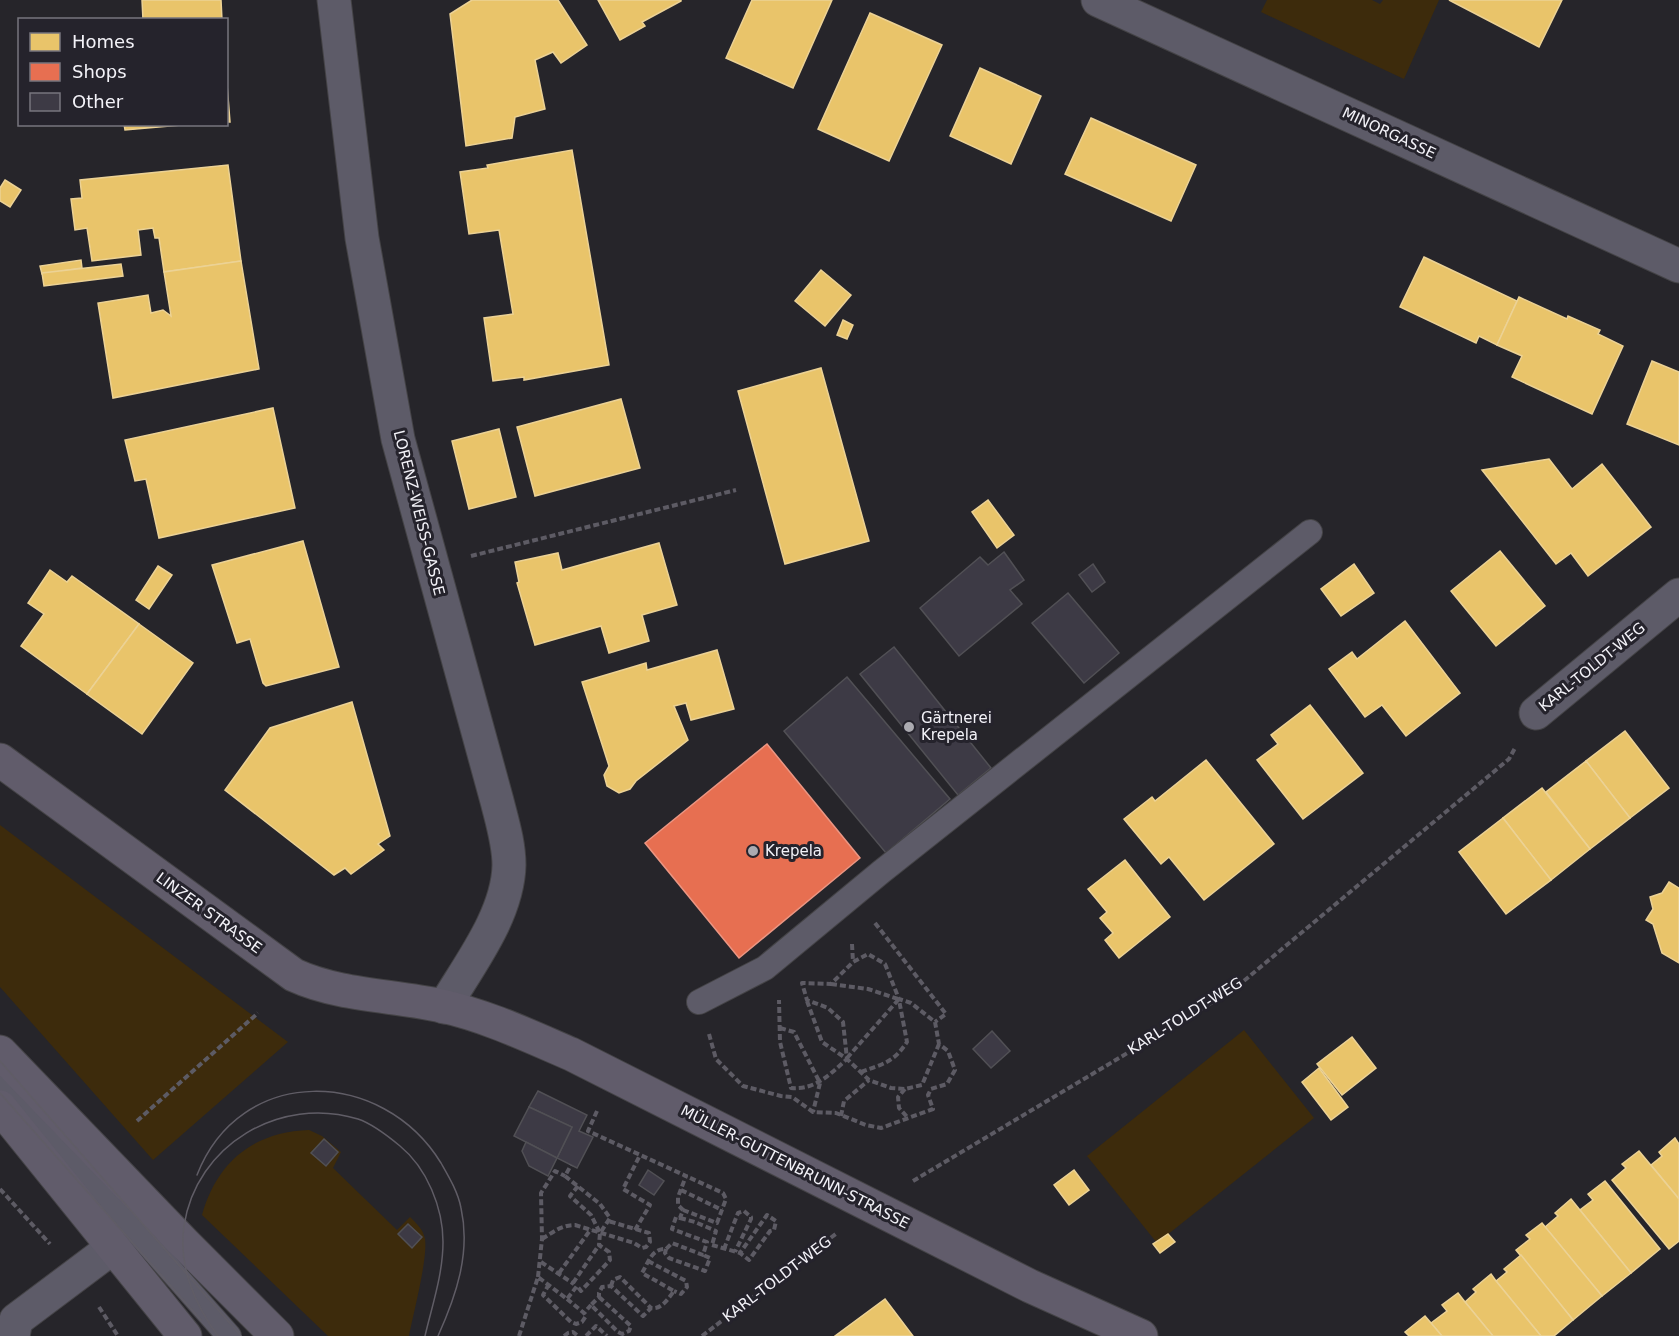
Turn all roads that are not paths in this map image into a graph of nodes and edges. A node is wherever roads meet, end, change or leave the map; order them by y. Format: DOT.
graph roads {
  1 [pos="334,0"];
  2 [pos="1098,0"];
  3 [pos="1679,266"];
  4 [pos="1310,532"];
  5 [pos="1679,595"];
  6 [pos="1536,713"];
  7 [pos="0,759"];
  8 [pos="699,1002"];
  9 [pos="444,1007"];
  10 [pos="0,1052"];
  11 [pos="0,1077"];
  12 [pos="0,1107"];
  13 [pos="112,1248"];
  14 [pos="13,1336"];
  15 [pos="185,1336"];
  16 [pos="229,1336"];
  17 [pos="277,1336"];
  18 [pos="1141,1336"];
  1 -- 9 [label="street, LORENZ-WEISS-GASSE"];
  2 -- 3 [label="street, MINORGASSE"];
  4 -- 8 [label="lane"];
  5 -- 6 [label="street, KARL-TOLDT-WEG"];
  7 -- 9 [label="main road, LINZER STRASSE"];
  9 -- 18 [label="main road, MÜLLER-GUTTENBRUNN-STRASSE"];
  10 -- 17 [label="main road"];
  11 -- 16 [label="lane"];
  12 -- 13 [label="main road"];
  13 -- 14 [label="street"];
  13 -- 15 [label="main road"];
}
